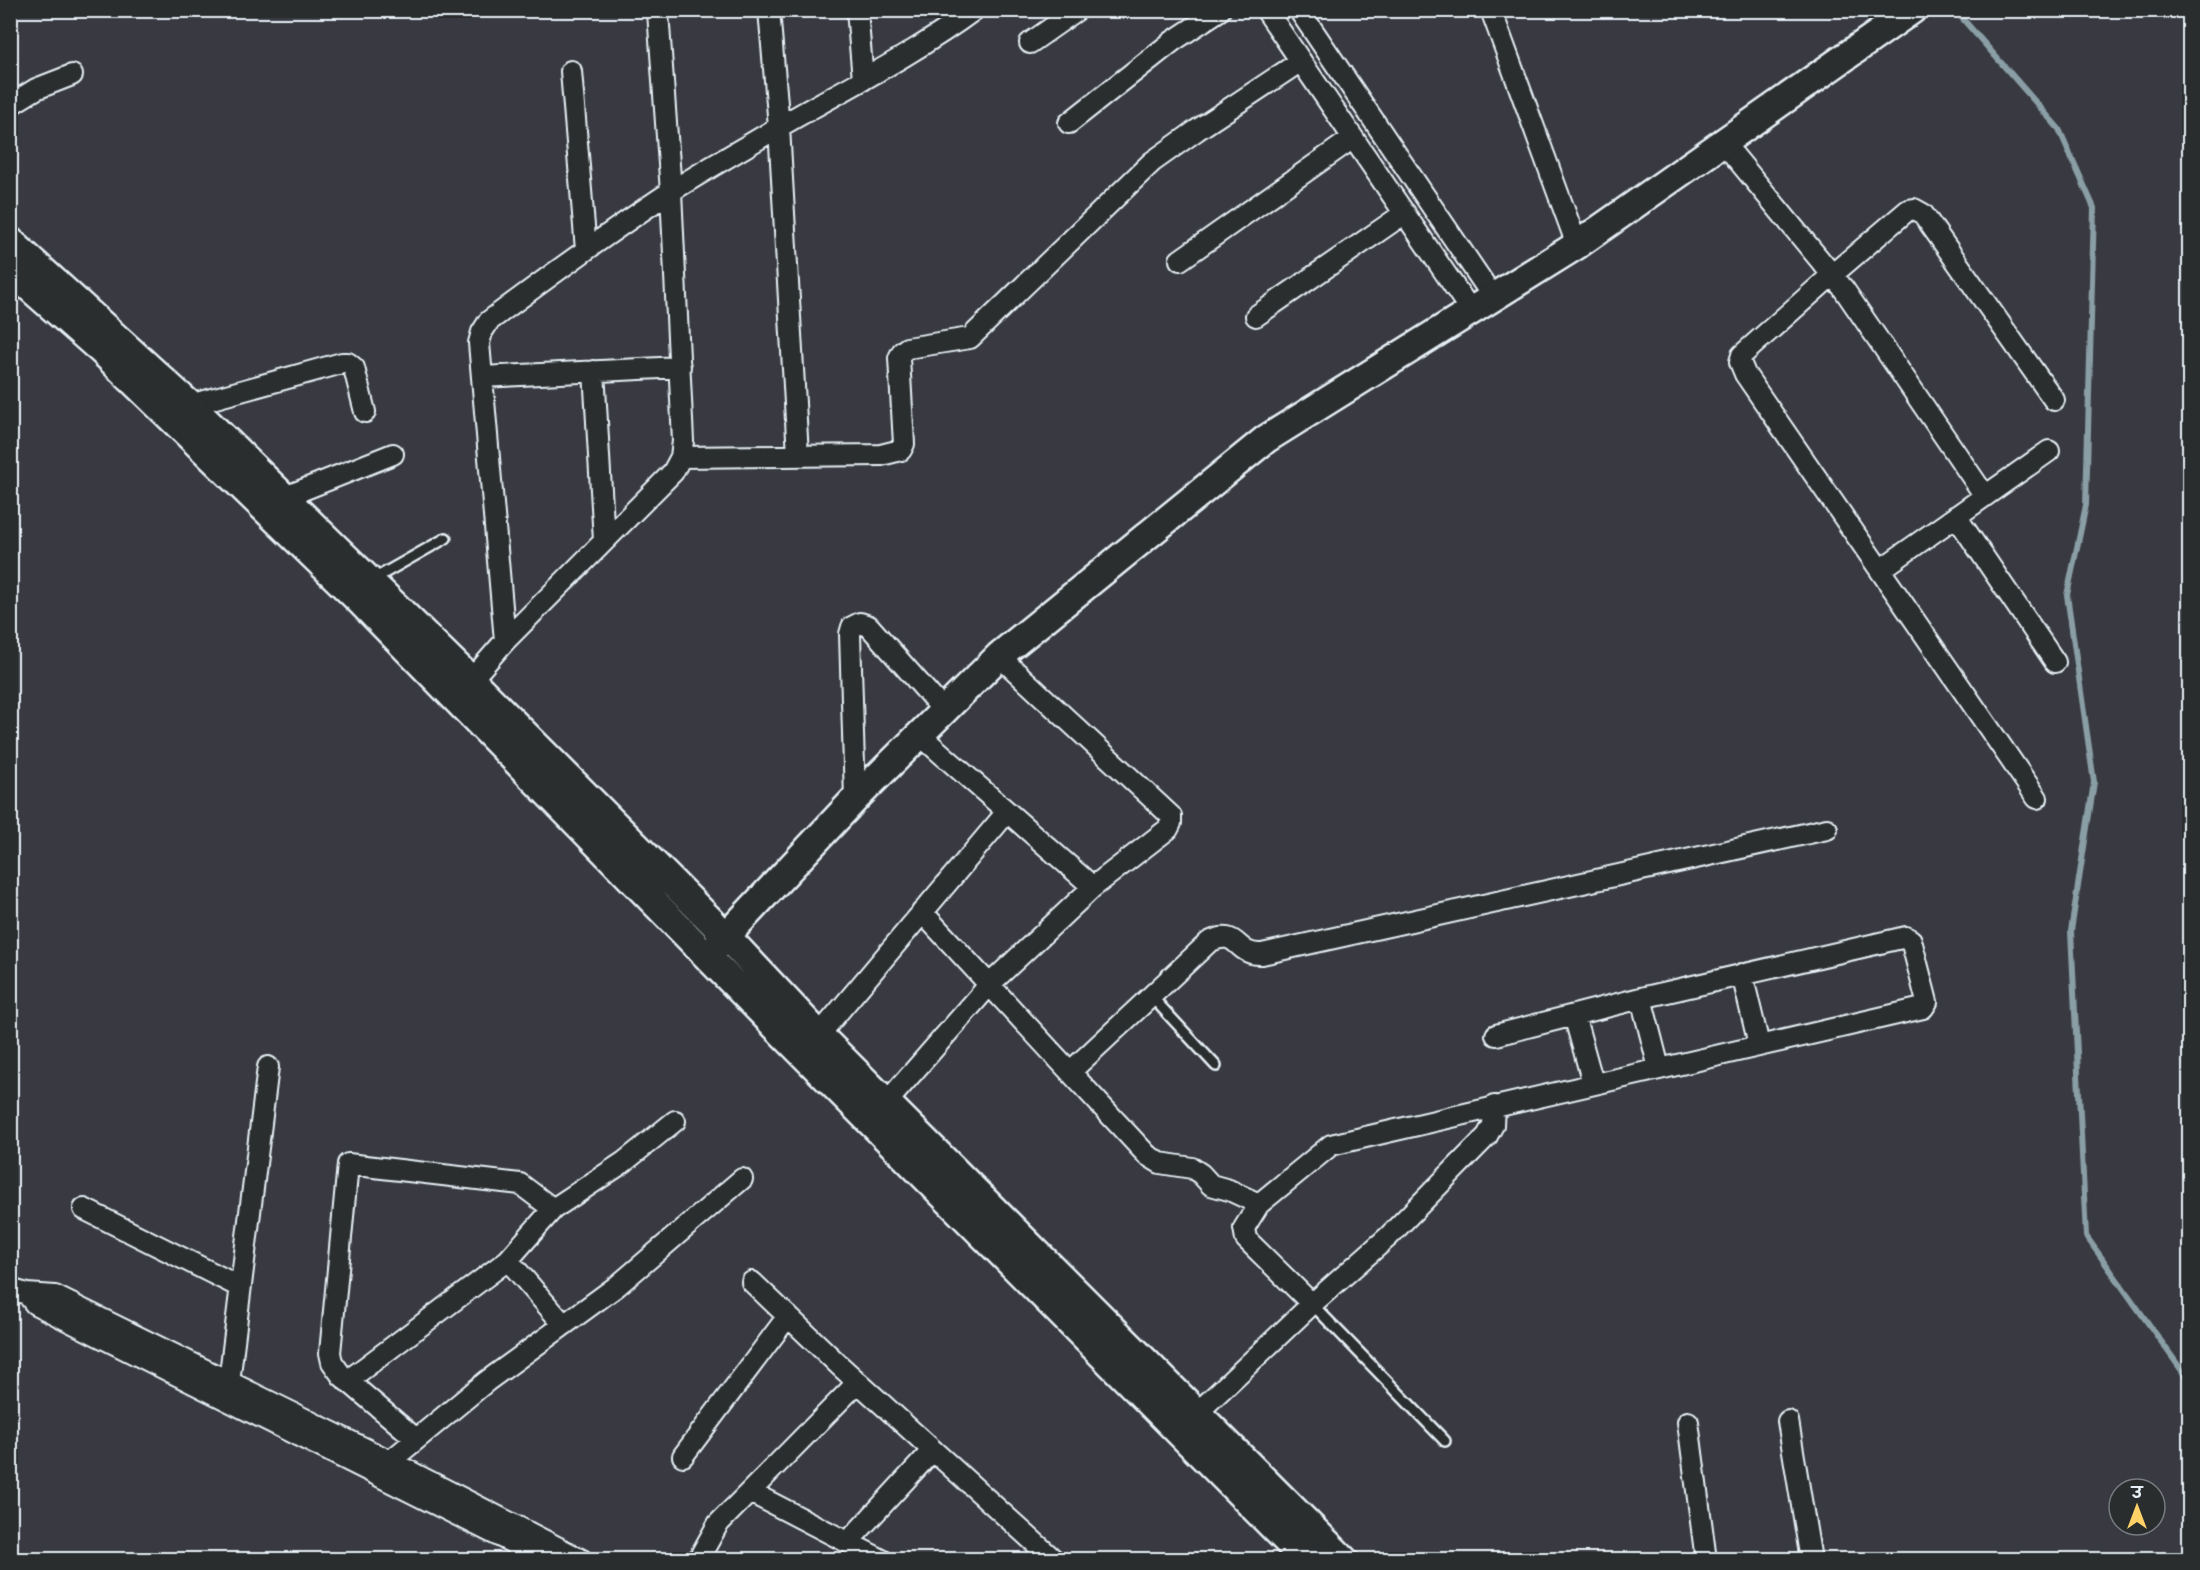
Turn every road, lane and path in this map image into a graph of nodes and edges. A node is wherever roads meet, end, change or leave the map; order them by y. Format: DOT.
graph roads {
  1 [pos="769,10"];
  2 [pos="858,10"];
  3 [pos="974,10"];
  4 [pos="1077,10"];
  5 [pos="1220,10"];
  6 [pos="1266,10"];
  7 [pos="1299,10"];
  8 [pos="1491,10"];
  9 [pos="658,12"];
  10 [pos="1905,15"];
  11 [pos="947,20"];
  12 [pos="1030,43"];
  13 [pos="1301,61"];
  14 [pos="571,71"];
  15 [pos="72,75"];
  16 [pos="862,80"];
  17 [pos="1355,92"];
  18 [pos="10,105"];
  19 [pos="1332,107"];
  20 [pos="1069,123"];
  21 [pos="779,127"];
  22 [pos="1353,138"];
  23 [pos="1723,142"];
  24 [pos="671,192"];
  25 [pos="1405,213"];
  26 [pos="10,241"];
  27 [pos="586,250"];
  28 [pos="1564,252"];
  29 [pos="1180,260"];
  30 [pos="10,270"];
  31 [pos="1832,275"];
  32 [pos="1482,304"];
  33 [pos="1256,316"];
  34 [pos="109,343"];
  35 [pos="680,367"];
  36 [pos="594,371"];
  37 [pos="482,377"];
  38 [pos="2054,400"];
  39 [pos="190,405"];
  40 [pos="365,412"];
  41 [pos="2049,451"];
  42 [pos="393,454"];
  43 [pos="798,456"];
  44 [pos="681,457"];
  45 [pos="1985,496"];
  46 [pos="285,497"];
  47 [pos="1956,516"];
  48 [pos="446,538"];
  49 [pos="604,541"];
  50 [pos="1880,570"];
  51 [pos="370,581"];
  52 [pos="505,641"];
  53 [pos="999,656"];
  54 [pos="2055,662"];
  55 [pos="471,680"];
  56 [pos="944,711"];
  57 [pos="920,735"];
  58 [pos="2037,798"];
  59 [pos="855,799"];
  60 [pos="1007,812"];
  61 [pos="1827,829"];
  62 [pos="1093,887"];
  63 [pos="922,912"];
  64 [pos="726,936"];
  65 [pos="707,957"];
  66 [pos="1742,974"];
  67 [pos="990,984"];
  68 [pos="1151,996"];
  69 [pos="1641,998"];
  70 [pos="1574,1015"];
  71 [pos="819,1035"];
  72 [pos="1496,1035"];
  73 [pos="1759,1046"];
  74 [pos="1216,1066"];
  75 [pos="268,1067"];
  76 [pos="1659,1068"];
  77 [pos="1070,1072"];
  78 [pos="1593,1083"];
  79 [pos="887,1102"];
  80 [pos="1494,1106"];
  81 [pos="675,1122"];
  82 [pos="742,1179"];
  83 [pos="1260,1203"];
  84 [pos="84,1209"];
  85 [pos="553,1209"];
  86 [pos="508,1260"];
  87 [pos="752,1282"];
  88 [pos="240,1287"];
  89 [pos="19,1292"];
  90 [pos="1312,1304"];
  91 [pos="788,1316"];
  92 [pos="564,1325"];
  93 [pos="348,1381"];
  94 [pos="228,1382"];
  95 [pos="858,1382"];
  96 [pos="1197,1413"];
  97 [pos="1788,1421"];
  98 [pos="1688,1422"];
  99 [pos="416,1439"];
  100 [pos="1445,1441"];
  101 [pos="344,1449"];
  102 [pos="933,1450"];
  103 [pos="683,1456"];
  104 [pos="389,1462"];
  105 [pos="750,1492"];
  106 [pos="848,1542"];
  107 [pos="512,1550"];
  108 [pos="547,1560"];
  109 [pos="582,1560"];
  110 [pos="698,1560"];
  111 [pos="882,1560"];
  112 [pos="1054,1560"];
  113 [pos="1306,1560"];
  114 [pos="1344,1560"];
  115 [pos="1706,1560"];
  116 [pos="1811,1560"];
  1 -- 21 [label="street"];
  2 -- 16 [label="street"];
  3 -- 11 [label="street"];
  4 -- 12 [label="street"];
  5 -- 20 [label="street"];
  6 -- 13 [label="street"];
  7 -- 17 [label="street"];
  8 -- 28 [label="street"];
  9 -- 24 [label="street"];
  10 -- 23 [label="main road"];
  11 -- 16 [label="street"];
  13 -- 19 [label="street"];
  13 -- 43 [label="street"];
  14 -- 27 [label="street"];
  15 -- 18 [label="street"];
  16 -- 21 [label="street"];
  17 -- 19 [label="street"];
  17 -- 32 [label="street"];
  19 -- 22 [label="street"];
  21 -- 24 [label="street"];
  21 -- 43 [label="street"];
  22 -- 25 [label="street"];
  22 -- 29 [label="street"];
  23 -- 28 [label="main road"];
  23 -- 31 [label="street"];
  24 -- 27 [label="street"];
  24 -- 35 [label="street"];
  25 -- 32 [label="street"];
  25 -- 33 [label="street"];
  26 -- 34 [label="main road"];
  27 -- 37 [label="street"];
  28 -- 32 [label="main road"];
  30 -- 34 [label="main road"];
  31 -- 38 [label="street"];
  31 -- 45 [label="street"];
  31 -- 50 [label="street"];
  32 -- 53 [label="main road"];
  34 -- 39 [label="main road"];
  34 -- 65 [label="main road"];
  35 -- 36 [label="street"];
  35 -- 44 [label="street"];
  36 -- 37 [label="street"];
  36 -- 49 [label="street"];
  37 -- 52 [label="street"];
  39 -- 40 [label="street"];
  39 -- 46 [label="main road"];
  41 -- 45 [label="street"];
  42 -- 46 [label="street"];
  43 -- 44 [label="street"];
  44 -- 49 [label="street"];
  45 -- 47 [label="street"];
  46 -- 51 [label="main road"];
  47 -- 50 [label="street"];
  47 -- 54 [label="street"];
  48 -- 51 [label="lane"];
  49 -- 52 [label="street"];
  50 -- 58 [label="street"];
  51 -- 55 [label="main road"];
  52 -- 55 [label="street"];
  53 -- 56 [label="main road"];
  53 -- 62 [label="street"];
  55 -- 64 [label="main road"];
  56 -- 57 [label="main road"];
  56 -- 59 [label="street"];
  57 -- 59 [label="main road"];
  57 -- 60 [label="street"];
  59 -- 64 [label="main road"];
  60 -- 62 [label="street"];
  60 -- 63 [label="street"];
  61 -- 68 [label="street"];
  62 -- 67 [label="street"];
  63 -- 67 [label="street"];
  63 -- 71 [label="street"];
  64 -- 65 [label="main road"];
  64 -- 71 [label="main road"];
  65 -- 113 [label="main road"];
  66 -- 69 [label="street"];
  66 -- 73 [label="street"];
  66 -- 73 [label="street"];
  67 -- 77 [label="street"];
  67 -- 79 [label="street"];
  68 -- 74 [label="lane"];
  68 -- 77 [label="street"];
  69 -- 70 [label="street"];
  69 -- 76 [label="street"];
  70 -- 72 [label="street"];
  70 -- 78 [label="street"];
  71 -- 79 [label="main road"];
  73 -- 76 [label="street"];
  75 -- 88 [label="street"];
  76 -- 78 [label="street"];
  77 -- 83 [label="street"];
  78 -- 80 [label="street"];
  79 -- 96 [label="main road"];
  80 -- 83 [label="street"];
  80 -- 90 [label="street"];
  81 -- 85 [label="street"];
  82 -- 92 [label="street"];
  83 -- 90 [label="street"];
  84 -- 88 [label="street"];
  85 -- 86 [label="street"];
  85 -- 93 [label="street"];
  86 -- 92 [label="street"];
  86 -- 93 [label="street"];
  87 -- 91 [label="street"];
  88 -- 94 [label="street"];
  89 -- 94 [label="street"];
  89 -- 101 [label="street"];
  90 -- 96 [label="street"];
  90 -- 100 [label="lane"];
  91 -- 95 [label="street"];
  91 -- 103 [label="street"];
  92 -- 99 [label="street"];
  93 -- 99 [label="street"];
  94 -- 101 [label="street"];
  95 -- 102 [label="street"];
  95 -- 105 [label="street"];
  96 -- 114 [label="main road"];
  97 -- 116 [label="street"];
  98 -- 115 [label="street"];
  99 -- 104 [label="street"];
  101 -- 104 [label="street"];
  101 -- 107 [label="street"];
  102 -- 106 [label="street"];
  102 -- 112 [label="street"];
  104 -- 109 [label="street"];
  105 -- 106 [label="street"];
  105 -- 110 [label="street"];
  106 -- 111 [label="street"];
  107 -- 108 [label="street"];
}
